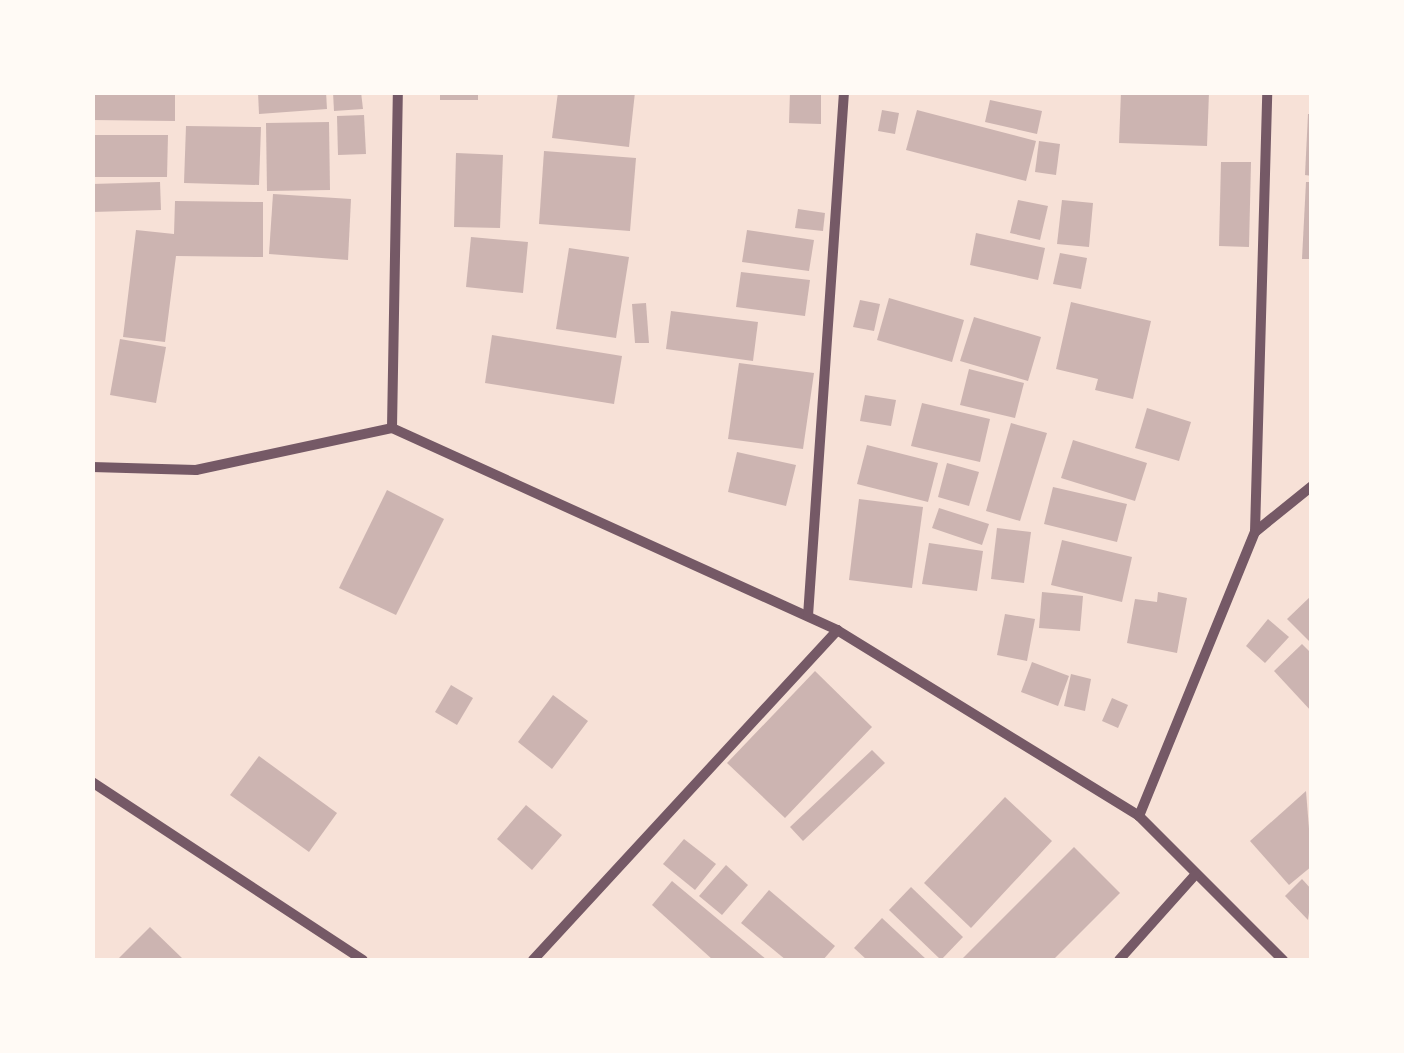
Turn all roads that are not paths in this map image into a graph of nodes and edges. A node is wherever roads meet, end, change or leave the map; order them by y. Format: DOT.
graph roads {
  1 [pos="398,92"];
  2 [pos="844,92"];
  3 [pos="1267,92"];
  4 [pos="392,428"];
  5 [pos="92,468"];
  6 [pos="1312,486"];
  7 [pos="1255,532"];
  8 [pos="808,616"];
  9 [pos="837,630"];
  10 [pos="92,782"];
  11 [pos="1139,816"];
  12 [pos="1196,874"];
  13 [pos="363,960"];
  14 [pos="533,960"];
  15 [pos="1119,960"];
  16 [pos="1284,960"];
  1 -- 4 [label="street"];
  2 -- 8 [label="street"];
  3 -- 7 [label="street"];
  4 -- 5 [label="street"];
  4 -- 8 [label="street"];
  6 -- 7 [label="street"];
  7 -- 11 [label="street"];
  8 -- 9 [label="street"];
  9 -- 11 [label="street"];
  9 -- 14 [label="street"];
  10 -- 13 [label="street"];
  11 -- 12 [label="street"];
  12 -- 15 [label="street"];
  12 -- 16 [label="street"];
}
